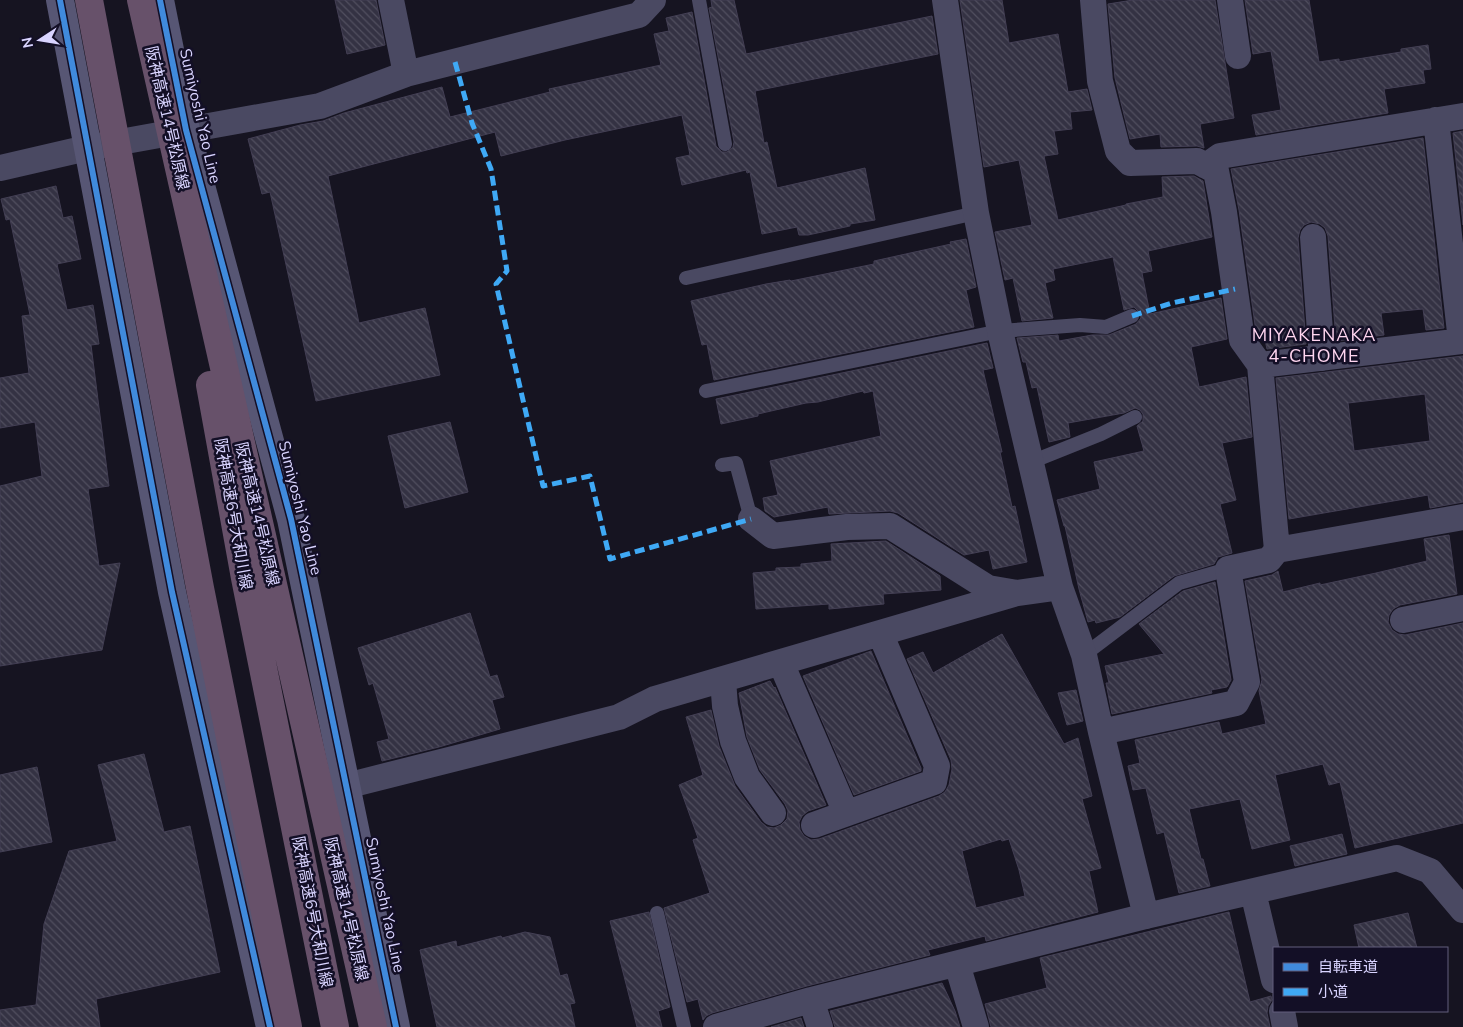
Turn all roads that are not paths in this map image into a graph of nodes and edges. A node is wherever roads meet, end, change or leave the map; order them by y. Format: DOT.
graph roads {
  1 [pos="60,0"];
  2 [pos="89,0"];
  3 [pos="140,0"];
  4 [pos="160,0"];
  5 [pos="391,0"];
  6 [pos="699,0"];
  7 [pos="945,0"];
  8 [pos="1093,0"];
  9 [pos="1230,0"];
  10 [pos="643,5"];
  11 [pos="1238,56"];
  12 [pos="406,74"];
  13 [pos="1463,116"];
  14 [pos="1436,120"];
  15 [pos="186,130"];
  16 [pos="725,144"];
  17 [pos="87,148"];
  18 [pos="1206,166"];
  19 [pos="0,168"];
  20 [pos="976,213"];
  21 [pos="1313,237"];
  22 [pos="686,278"];
  23 [pos="1132,316"];
  24 [pos="1000,330"];
  25 [pos="1462,341"];
  26 [pos="1322,358"];
  27 [pos="1260,365"];
  28 [pos="706,391"];
  29 [pos="1135,418"];
  30 [pos="1031,462"];
  31 [pos="722,466"];
  32 [pos="1463,517"];
  33 [pos="751,519"];
  34 [pos="1277,550"];
  35 [pos="1228,569"];
  36 [pos="1060,587"];
  37 [pos="1018,593"];
  38 [pos="1463,608"];
  39 [pos="1403,620"];
  40 [pos="880,633"];
  41 [pos="1084,655"];
  42 [pos="781,663"];
  43 [pos="723,680"];
  44 [pos="1101,732"];
  45 [pos="346,786"];
  46 [pos="773,813"];
  47 [pos="846,813"];
  48 [pos="814,825"];
  49 [pos="1253,892"];
  50 [pos="1463,910"];
  51 [pos="657,913"];
  52 [pos="1146,916"];
  53 [pos="957,964"];
  54 [pos="1273,976"];
  55 [pos="812,1000"];
  56 [pos="1282,1012"];
  57 [pos="270,1027"];
  58 [pos="288,1027"];
  59 [pos="335,1027"];
  60 [pos="373,1027"];
  61 [pos="396,1027"];
  62 [pos="684,1027"];
  63 [pos="716,1027"];
  64 [pos="820,1027"];
  65 [pos="976,1027"];
  66 [pos="1286,1027"];
  1 -- 17 [label="main road"];
  2 -- 58 [label="highway, bridge"];
  3 -- 59 [label="highway, 阪神高速6号大和川線, bridge"];
  3 -- 60 [label="highway, 阪神高速14号松原線, bridge"];
  4 -- 15 [label="main road, Sumiyoshi Yao Line"];
  5 -- 12 [label="street"];
  6 -- 16 [label="lane"];
  7 -- 20 [label="street"];
  8 -- 18 [label="street"];
  9 -- 11 [label="street"];
  10 -- 12 [label="street"];
  12 -- 15 [label="street"];
  13 -- 14 [label="street"];
  14 -- 18 [label="street"];
  14 -- 25 [label="street"];
  15 -- 17 [label="street"];
  15 -- 45 [label="main road, Sumiyoshi Yao Line"];
  17 -- 19 [label="street"];
  17 -- 57 [label="main road"];
  18 -- 27 [label="street"];
  20 -- 22 [label="lane"];
  20 -- 24 [label="street"];
  21 -- 26 [label="street"];
  23 -- 24 [label="lane"];
  24 -- 28 [label="lane"];
  24 -- 30 [label="street"];
  25 -- 26 [label="street"];
  26 -- 27 [label="street"];
  27 -- 34 [label="street"];
  29 -- 30 [label="lane"];
  30 -- 36 [label="street"];
  31 -- 33 [label="lane"];
  32 -- 34 [label="street"];
  33 -- 37 [label="street"];
  34 -- 35 [label="street"];
  35 -- 41 [label="lane"];
  35 -- 44 [label="street"];
  36 -- 37 [label="street"];
  36 -- 41 [label="street"];
  37 -- 40 [label="street"];
  38 -- 39 [label="street"];
  40 -- 42 [label="street"];
  40 -- 47 [label="street"];
  41 -- 44 [label="street"];
  42 -- 43 [label="street"];
  42 -- 47 [label="street"];
  43 -- 45 [label="street"];
  43 -- 46 [label="street"];
  44 -- 52 [label="street"];
  45 -- 61 [label="main road, Sumiyoshi Yao Line"];
  47 -- 48 [label="street"];
  49 -- 50 [label="street"];
  49 -- 52 [label="street"];
  49 -- 54 [label="street"];
  51 -- 62 [label="lane"];
  52 -- 53 [label="street"];
  53 -- 55 [label="street"];
  53 -- 65 [label="street"];
  55 -- 63 [label="street"];
  55 -- 64 [label="street"];
  56 -- 66 [label="street"];
}
